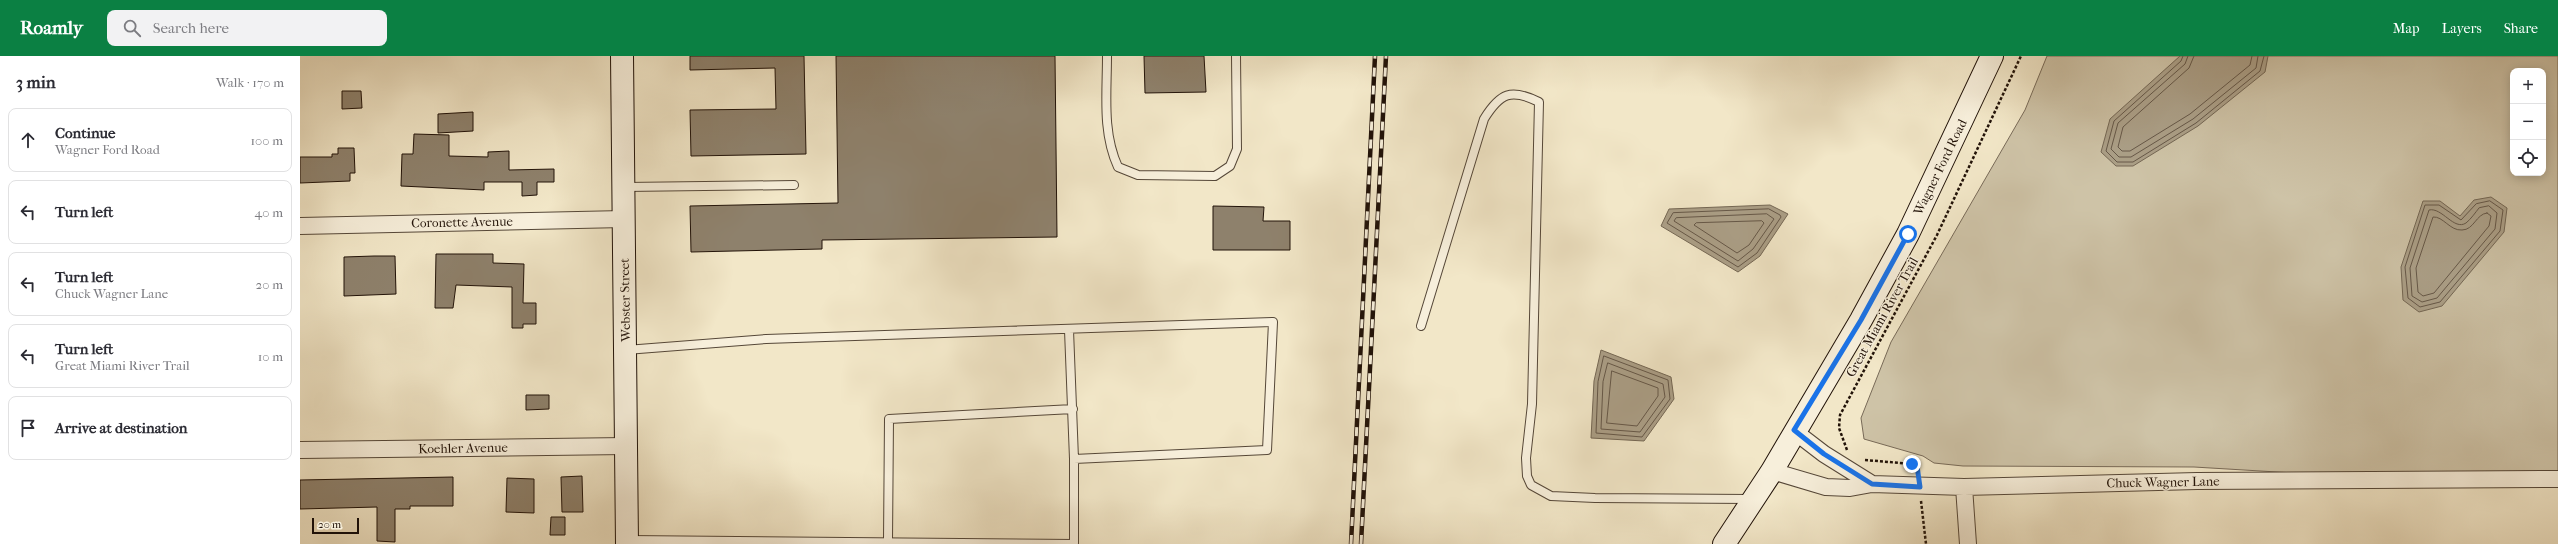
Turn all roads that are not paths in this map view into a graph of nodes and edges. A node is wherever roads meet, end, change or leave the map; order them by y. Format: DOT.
graph roads {
  1 [pos="622,56"];
  2 [pos="1107,56"];
  3 [pos="1236,56"];
  4 [pos="1992,56"];
  5 [pos="794,185"];
  6 [pos="623,187"];
  7 [pos="624,219"];
  8 [pos="300,226"];
  9 [pos="1421,326"];
  10 [pos="1069,330"];
  11 [pos="625,350"];
  12 [pos="1073,409"];
  13 [pos="1794,430"];
  14 [pos="626,446"];
  15 [pos="300,450"];
  16 [pos="1074,458"];
  17 [pos="1772,471"];
  18 [pos="2558,479"];
  19 [pos="1872,484"];
  20 [pos="1964,486"];
  21 [pos="1752,499"];
  22 [pos="888,541"];
  23 [pos="627,542"];
  24 [pos="1074,543"];
  25 [pos="1724,544"];
  26 [pos="1968,544"];
  1 -- 6 [label="main road, Webster Street"];
  2 -- 3 [label="lane"];
  4 -- 13 [label="main road, Wagner Ford Road"];
  5 -- 6 [label="lane"];
  6 -- 7 [label="main road, Webster Street"];
  7 -- 8 [label="street, Coronette Avenue"];
  7 -- 11 [label="main road, Webster Street"];
  9 -- 21 [label="lane"];
  10 -- 11 [label="lane"];
  10 -- 12 [label="lane"];
  10 -- 16 [label="lane"];
  11 -- 14 [label="main road, Webster Street"];
  12 -- 16 [label="lane"];
  12 -- 22 [label="lane"];
  13 -- 17 [label="main road, Wagner Ford Road"];
  13 -- 19 [label="street"];
  14 -- 15 [label="street, Koehler Avenue"];
  14 -- 23 [label="main road, Webster Street"];
  16 -- 24 [label="lane"];
  17 -- 19 [label="street, Chuck Wagner Lane"];
  17 -- 21 [label="main road, Wagner Ford Road"];
  18 -- 20 [label="street, Chuck Wagner Lane"];
  19 -- 20 [label="street, Chuck Wagner Lane"];
  20 -- 26 [label="street"];
  21 -- 25 [label="main road, Wagner Ford Road"];
  22 -- 23 [label="lane"];
  22 -- 24 [label="lane"];
}
